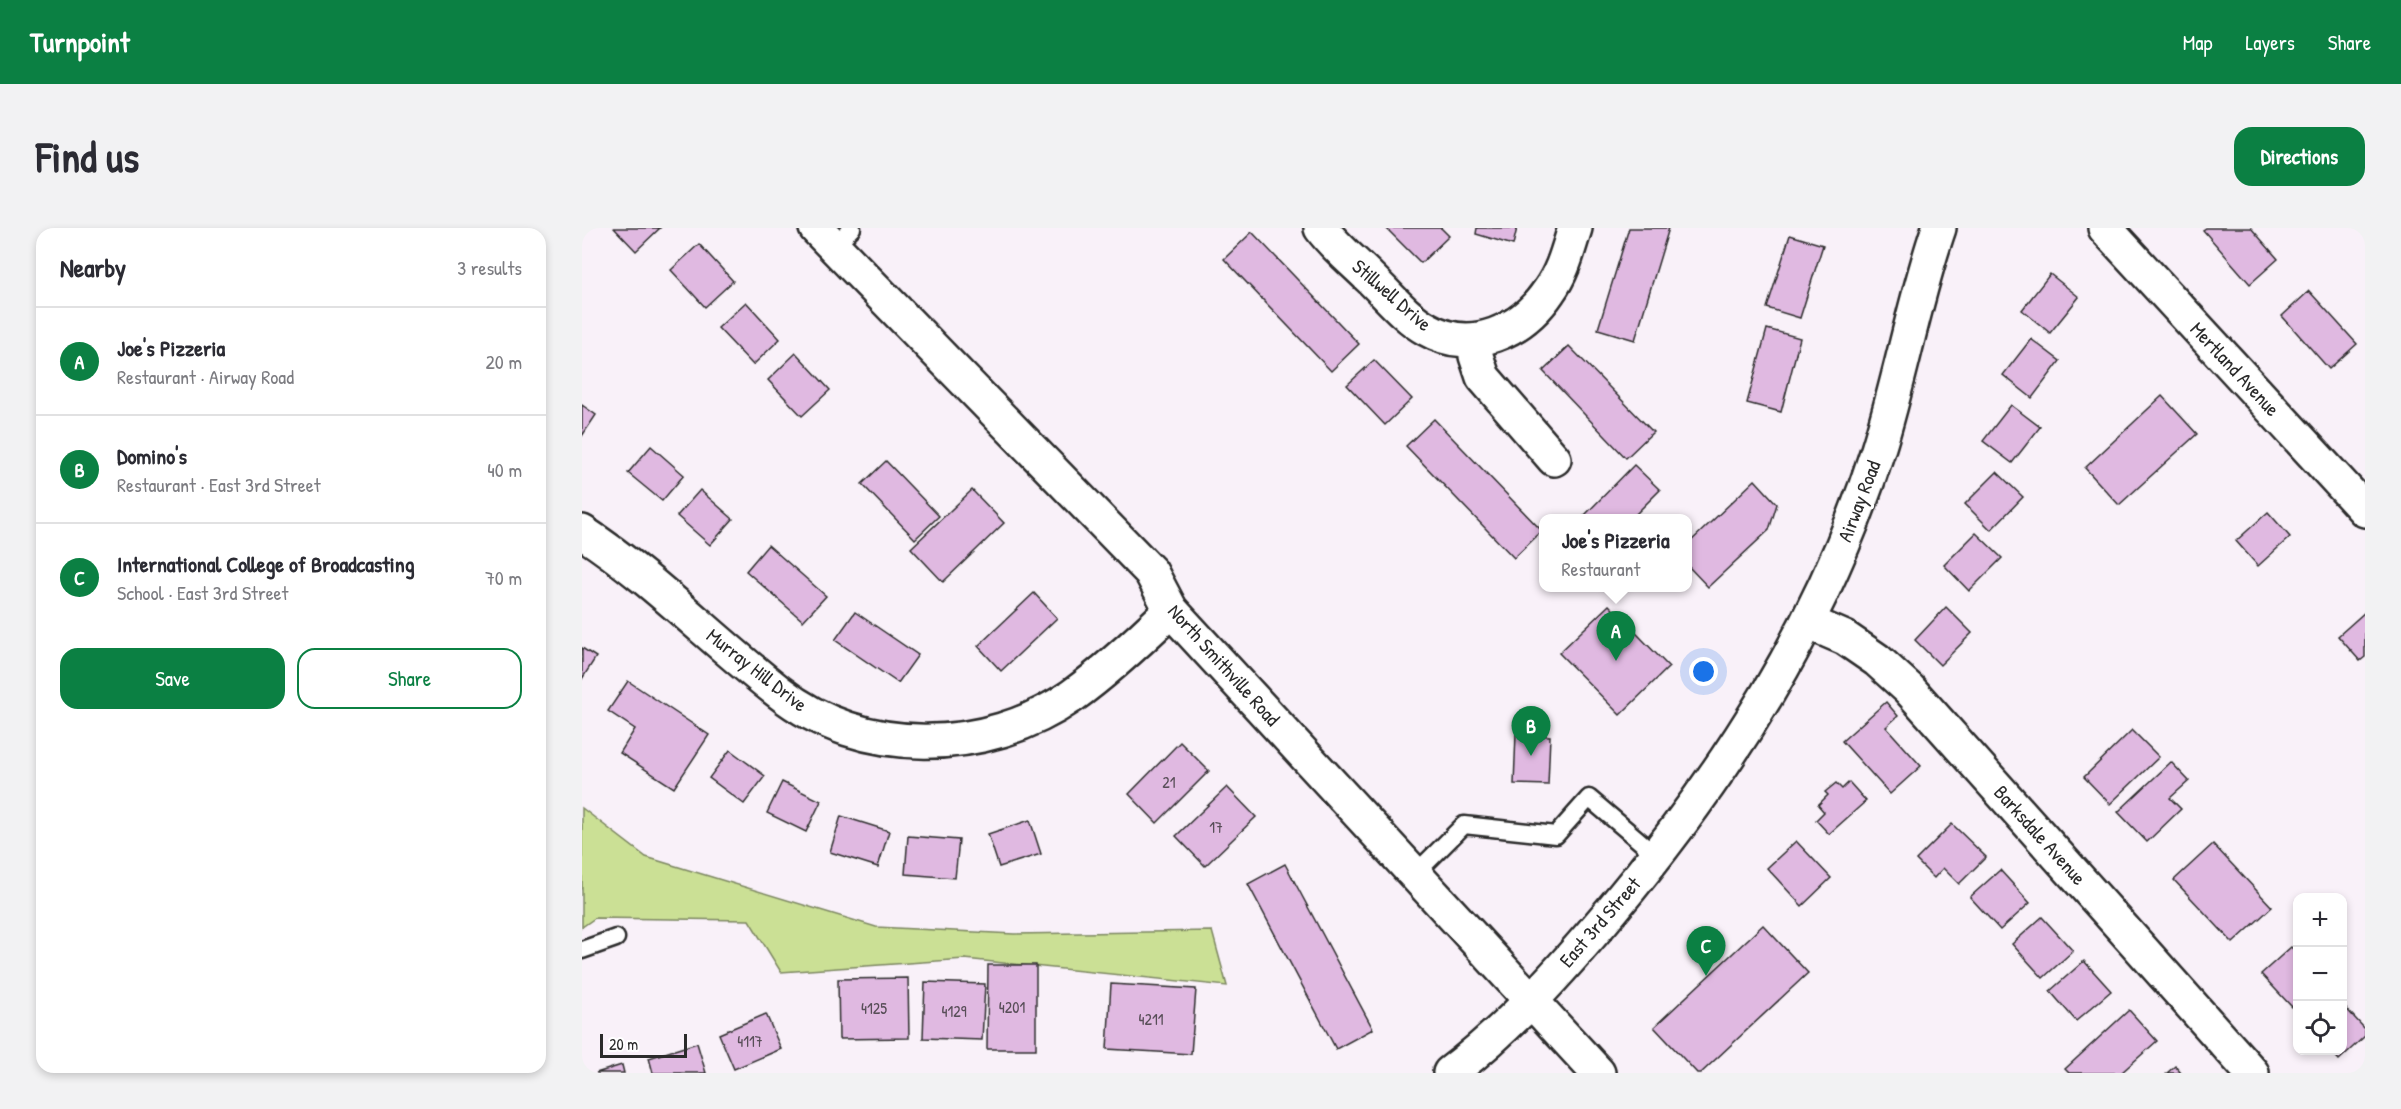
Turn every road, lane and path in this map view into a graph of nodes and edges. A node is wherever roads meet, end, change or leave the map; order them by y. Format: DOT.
graph roads {
  1 [pos="1321,228"];
  2 [pos="1575,228"];
  3 [pos="1939,228"];
  4 [pos="2105,228"];
  5 [pos="834,234"];
  6 [pos="1475,340"];
  7 [pos="1554,459"];
  8 [pos="2363,503"];
  9 [pos="582,532"];
  10 [pos="1171,610"];
  11 [pos="1808,622"];
  12 [pos="1730,754"];
  13 [pos="1656,855"];
  14 [pos="1414,874"];
  15 [pos="616,938"];
  16 [pos="582,950"];
  17 [pos="1531,1000"];
  18 [pos="1450,1073"];
  19 [pos="1598,1073"];
  20 [pos="2252,1073"];
  1 -- 6 [label="street, Stillwell Drive"];
  2 -- 6 [label="street"];
  3 -- 11 [label="street, Airway Road"];
  4 -- 8 [label="street, Mertland Avenue"];
  5 -- 10 [label="street, North Smithville Road"];
  6 -- 7 [label="street"];
  9 -- 10 [label="street, Murray Hill Drive"];
  10 -- 14 [label="street, North Smithville Road"];
  11 -- 12 [label="street, Airway Road"];
  11 -- 20 [label="street, Barksdale Avenue"];
  12 -- 13 [label="street, East 3rd Street"];
  13 -- 14 [label="lane"];
  13 -- 17 [label="street, East 3rd Street"];
  14 -- 17 [label="street, North Smithville Road"];
  15 -- 16 [label="lane"];
  17 -- 18 [label="street, East 3rd Street"];
  17 -- 19 [label="street, North Smithville Road"];
}
